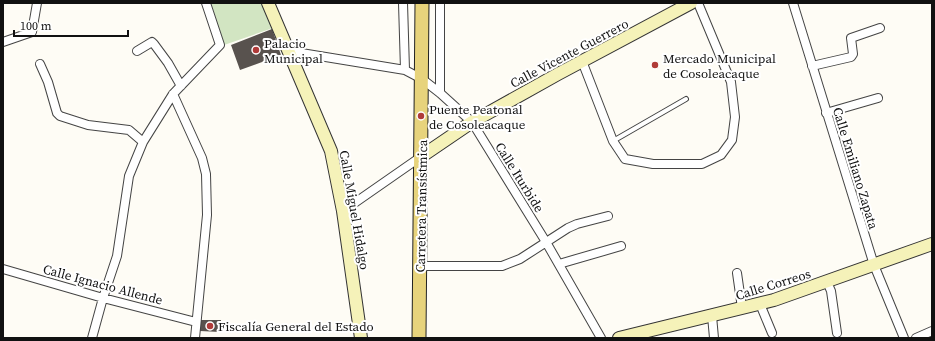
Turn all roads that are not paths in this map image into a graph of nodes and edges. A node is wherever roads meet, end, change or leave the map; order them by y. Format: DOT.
graph roads {
  1 [pos="37,3"];
  2 [pos="206,3"];
  3 [pos="268,3"];
  4 [pos="403,3"];
  5 [pos="422,3"];
  6 [pos="440,3"];
  7 [pos="691,3"];
  8 [pos="698,3"];
  9 [pos="793,3"];
  10 [pos="880,28"];
  11 [pos="3,42"];
  12 [pos="137,51"];
  13 [pos="289,51"];
  14 [pos="582,61"];
  15 [pos="40,64"];
  16 [pos="812,66"];
  17 [pos="405,70"];
  18 [pos="422,79"];
  19 [pos="181,86"];
  20 [pos="440,93"];
  21 [pos="173,94"];
  22 [pos="878,98"];
  23 [pos="686,100"];
  24 [pos="826,113"];
  25 [pos="472,122"];
  26 [pos="143,142"];
  27 [pos="613,142"];
  28 [pos="422,156"];
  29 [pos="343,212"];
  30 [pos="608,216"];
  31 [pos="546,242"];
  32 [pos="932,244"];
  33 [pos="621,246"];
  34 [pos="559,264"];
  35 [pos="874,265"];
  36 [pos="420,266"];
  37 [pos="3,269"];
  38 [pos="737,273"];
  39 [pos="827,282"];
  40 [pos="103,298"];
  41 [pos="760,304"];
  42 [pos="742,308"];
  43 [pos="712,316"];
  44 [pos="196,322"];
  45 [pos="932,331"];
  46 [pos="772,333"];
  47 [pos="837,333"];
  48 [pos="625,337"];
  49 [pos="92,338"];
  50 [pos="195,338"];
  51 [pos="361,338"];
  52 [pos="420,338"];
  53 [pos="601,338"];
  54 [pos="714,338"];
  55 [pos="904,338"];
  56 [pos="916,338"];
  1 -- 11 [label="street"];
  2 -- 19 [label="street"];
  3 -- 13 [label="main road, Calle Miguel Hidalgo"];
  4 -- 17 [label="street"];
  5 -- 18 [label="main road, Carretera Transístmica"];
  6 -- 20 [label="street"];
  7 -- 14 [label="main road, Calle Vicente Guerrero"];
  8 -- 27 [label="street"];
  9 -- 16 [label="street, Calle Emiliano Zapata"];
  10 -- 16 [label="street"];
  12 -- 19 [label="street"];
  13 -- 17 [label="street, Calle Iturbide"];
  13 -- 29 [label="main road, Calle Miguel Hidalgo"];
  14 -- 25 [label="main road, Calle Vicente Guerrero"];
  14 -- 27 [label="street"];
  15 -- 26 [label="street"];
  16 -- 24 [label="street, Calle Emiliano Zapata"];
  17 -- 18 [label="street, Calle Iturbide"];
  18 -- 20 [label="street, Calle Iturbide"];
  18 -- 28 [label="main road, Carretera Transístmica"];
  19 -- 21 [label="street"];
  20 -- 25 [label="street, Calle Iturbide"];
  21 -- 26 [label="street"];
  21 -- 44 [label="street"];
  22 -- 24 [label="street"];
  23 -- 27 [label="lane"];
  24 -- 35 [label="street, Calle Emiliano Zapata"];
  25 -- 28 [label="main road, Calle Vicente Guerrero"];
  25 -- 31 [label="street, Calle Iturbide"];
  26 -- 40 [label="street"];
  28 -- 29 [label="street, Calle Vicente Guerrero"];
  28 -- 36 [label="main road, Carretera Transístmica"];
  29 -- 51 [label="main road, Calle Miguel Hidalgo"];
  30 -- 31 [label="street"];
  31 -- 34 [label="street, Calle Iturbide"];
  31 -- 36 [label="street"];
  32 -- 35 [label="main road, Calle Correos"];
  33 -- 34 [label="street"];
  34 -- 53 [label="street, Calle Iturbide"];
  35 -- 39 [label="main road, Calle Correos"];
  35 -- 55 [label="street, Calle Emiliano Zapata"];
  36 -- 52 [label="main road, Carretera Transístmica"];
  37 -- 40 [label="street, Calle Ignacio Allende"];
  38 -- 42 [label="street"];
  39 -- 41 [label="main road, Calle Correos"];
  39 -- 47 [label="street"];
  40 -- 44 [label="street, Calle Ignacio Allende"];
  40 -- 49 [label="street"];
  41 -- 42 [label="main road, Calle Correos"];
  41 -- 46 [label="street"];
  42 -- 43 [label="main road, Calle Correos"];
  43 -- 48 [label="main road, Calle Correos"];
  43 -- 54 [label="street"];
  44 -- 50 [label="street"];
  45 -- 56 [label="street"];
}
